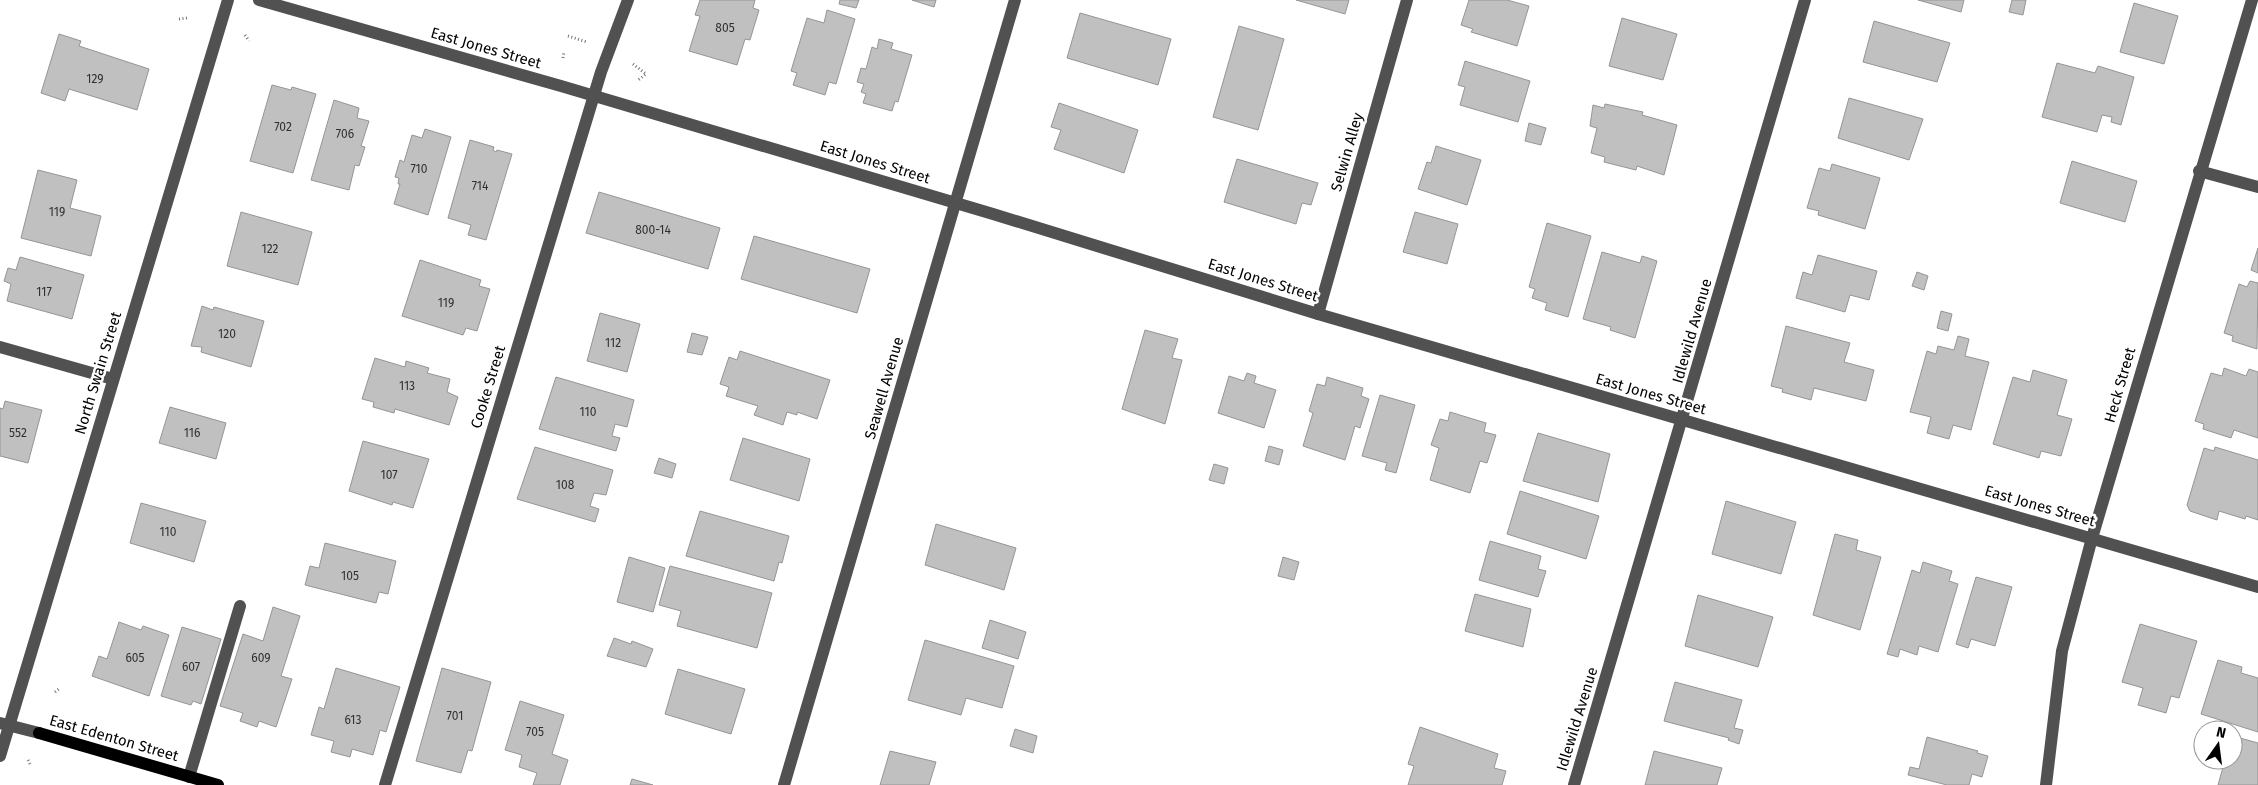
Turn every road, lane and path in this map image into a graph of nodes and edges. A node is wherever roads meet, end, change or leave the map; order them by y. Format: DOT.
graph roads {
  1 [pos="228,0"];
  2 [pos="259,0"];
  3 [pos="628,0"];
  4 [pos="1015,0"];
  5 [pos="1407,0"];
  6 [pos="1805,0"];
  7 [pos="2252,0"];
  8 [pos="187,18"];
  9 [pos="179,19"];
  10 [pos="245,35"];
  11 [pos="568,36"];
  12 [pos="248,41"];
  13 [pos="592,43"];
  14 [pos="564,52"];
  15 [pos="563,58"];
  16 [pos="633,64"];
  17 [pos="637,81"];
  18 [pos="593,96"];
  19 [pos="2200,170"];
  20 [pos="2258,187"];
  21 [pos="955,203"];
  22 [pos="1318,314"];
  23 [pos="0,347"];
  24 [pos="113,379"];
  25 [pos="1682,420"];
  26 [pos="2092,538"];
  27 [pos="2258,587"];
  28 [pos="240,606"];
  29 [pos="58,690"];
  30 [pos="54,692"];
  31 [pos="5,725"];
  32 [pos="39,734"];
  33 [pos="0,756"];
  34 [pos="28,760"];
  35 [pos="31,766"];
  36 [pos="197,781"];
  37 [pos="218,785"];
  38 [pos="385,785"];
  39 [pos="784,785"];
  40 [pos="1574,785"];
  41 [pos="2046,785"];
  1 -- 24 [label="street, North Swain Street"];
  2 -- 18 [label="street, East Jones Street"];
  3 -- 18 [label="street, Cooke Street"];
  4 -- 21 [label="street, Seawell Avenue"];
  5 -- 22 [label="street, Selwin Alley"];
  6 -- 25 [label="street, Idlewild Avenue"];
  7 -- 19 [label="street, Heck Street"];
  8 -- 9 [label="path"];
  10 -- 12 [label="path"];
  11 -- 13 [label="path"];
  14 -- 15 [label="path"];
  16 -- 17 [label="path"];
  18 -- 21 [label="street, East Jones Street"];
  18 -- 38 [label="street, Cooke Street"];
  19 -- 20 [label="street"];
  19 -- 26 [label="street, Heck Street"];
  21 -- 22 [label="street, East Jones Street"];
  21 -- 39 [label="street, Seawell Avenue"];
  22 -- 25 [label="street, East Jones Street"];
  23 -- 24 [label="street"];
  24 -- 31 [label="street, North Swain Street"];
  25 -- 26 [label="street, East Jones Street"];
  25 -- 40 [label="street, Idlewild Avenue"];
  26 -- 27 [label="street, East Jones Street"];
  26 -- 41 [label="street, Heck Street"];
  28 -- 36 [label="street"];
  29 -- 30 [label="path"];
  31 -- 32 [label="street, East Edenton Street"];
  31 -- 33 [label="street, North Swain Street"];
  32 -- 36 [label="main road, East Edenton Street"];
  34 -- 35 [label="path"];
  36 -- 37 [label="main road, East Edenton Street"];
}
